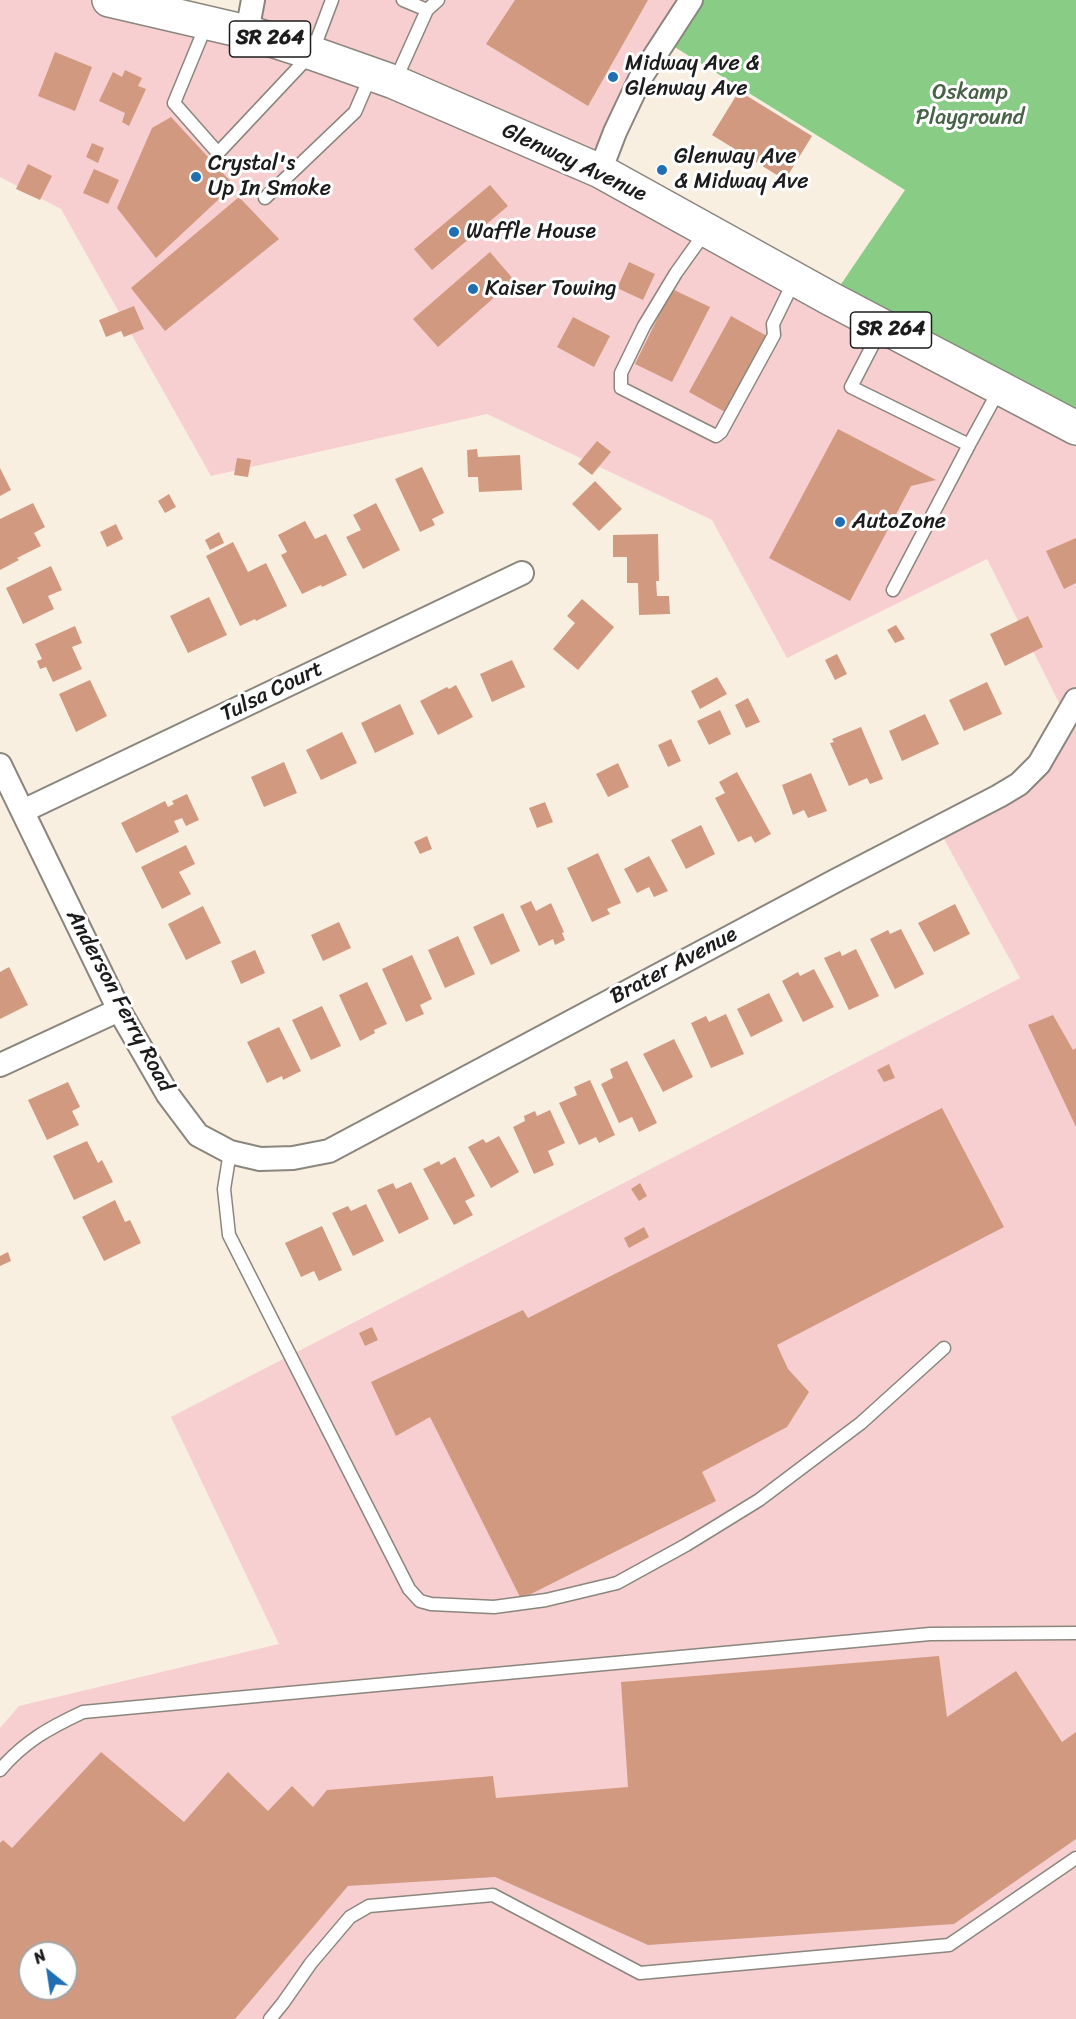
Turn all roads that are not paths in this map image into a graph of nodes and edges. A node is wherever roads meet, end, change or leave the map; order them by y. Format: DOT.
graph roads {
  1 [pos="109,0"];
  2 [pos="253,0"];
  3 [pos="332,0"];
  4 [pos="403,0"];
  5 [pos="438,0"];
  6 [pos="691,0"];
  7 [pos="427,10"];
  8 [pos="207,23"];
  9 [pos="247,32"];
  10 [pos="312,53"];
  11 [pos="383,78"];
  12 [pos="600,171"];
  13 [pos="266,198"];
  14 [pos="707,230"];
  15 [pos="795,279"];
  16 [pos="882,326"];
  17 [pos="1000,388"];
  18 [pos="1076,428"];
  19 [pos="969,445"];
  20 [pos="522,573"];
  21 [pos="893,590"];
  22 [pos="1073,715"];
  23 [pos="0,765"];
  24 [pos="22,811"];
  25 [pos="119,1010"];
  26 [pos="0,1065"];
  27 [pos="230,1152"];
  28 [pos="944,1348"];
  29 [pos="1076,1633"];
  30 [pos="0,1770"];
  31 [pos="1076,1858"];
  32 [pos="270,2019"];
  1 -- 8 [label="main road, Glenway Avenue / SR 264"];
  2 -- 9 [label="street"];
  3 -- 10 [label="lane"];
  4 -- 7 [label="lane"];
  5 -- 7 [label="lane"];
  6 -- 12 [label="street"];
  7 -- 11 [label="lane"];
  8 -- 9 [label="main road, Glenway Avenue / SR 264"];
  8 -- 10 [label="lane"];
  9 -- 10 [label="main road, Glenway Avenue / SR 264"];
  10 -- 11 [label="main road, Glenway Avenue / SR 264"];
  11 -- 12 [label="main road, Glenway Avenue / SR 264"];
  11 -- 13 [label="lane"];
  12 -- 14 [label="main road, Glenway Avenue / SR 264"];
  14 -- 15 [label="main road, Glenway Avenue / SR 264"];
  14 -- 15 [label="lane"];
  15 -- 16 [label="main road, Glenway Avenue / SR 264"];
  16 -- 17 [label="main road, Glenway Avenue / SR 264"];
  16 -- 19 [label="lane"];
  17 -- 18 [label="main road, Glenway Avenue / SR 264"];
  17 -- 19 [label="lane"];
  19 -- 21 [label="lane"];
  20 -- 24 [label="street, Tulsa Court"];
  22 -- 27 [label="street, Brater Avenue"];
  23 -- 24 [label="street, Anderson Ferry Road"];
  24 -- 25 [label="street, Anderson Ferry Road"];
  25 -- 26 [label="street"];
  25 -- 27 [label="street, Anderson Ferry Road"];
  27 -- 28 [label="lane"];
  29 -- 30 [label="lane"];
  31 -- 32 [label="lane"];
}
